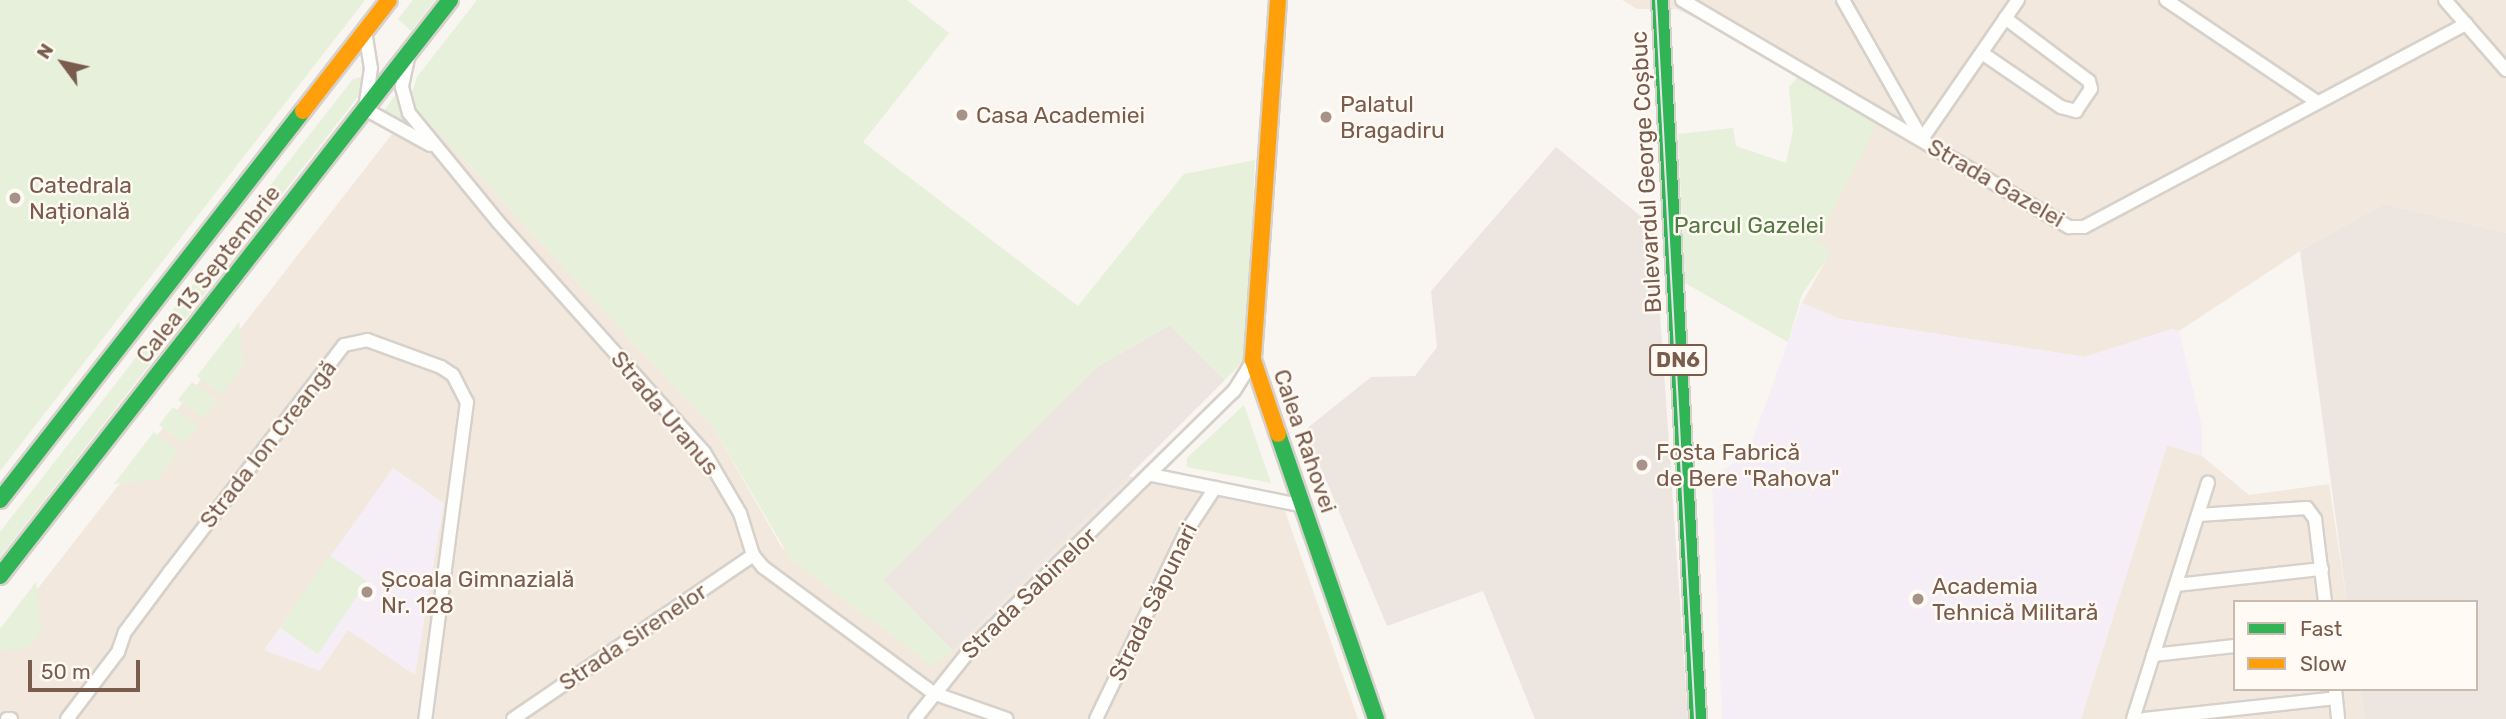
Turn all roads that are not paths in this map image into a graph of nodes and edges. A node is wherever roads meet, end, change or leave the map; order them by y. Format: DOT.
graph roads {
  1 [pos="389,0"];
  2 [pos="450,0"];
  3 [pos="1278,0"];
  4 [pos="1660,0"];
  5 [pos="1682,0"];
  6 [pos="1843,0"];
  7 [pos="2018,0"];
  8 [pos="2166,0"];
  9 [pos="2445,0"];
  10 [pos="2005,18"];
  11 [pos="2466,24"];
  12 [pos="365,31"];
  13 [pos="411,51"];
  14 [pos="1982,53"];
  15 [pos="2506,70"];
  16 [pos="2317,102"];
  17 [pos="365,109"];
  18 [pos="1922,139"];
  19 [pos="437,149"];
  20 [pos="1253,360"];
  21 [pos="1152,475"];
  22 [pos="2208,483"];
  23 [pos="1214,488"];
  24 [pos="0,500"];
  25 [pos="1304,506"];
  26 [pos="2198,515"];
  27 [pos="753,555"];
  28 [pos="2322,569"];
  29 [pos="0,576"];
  30 [pos="2176,586"];
  31 [pos="2325,600"];
  32 [pos="2233,646"];
  33 [pos="2153,655"];
  34 [pos="933,693"];
  35 [pos="2336,694"];
  36 [pos="67,719"];
  37 [pos="425,719"];
  38 [pos="513,719"];
  39 [pos="915,719"];
  40 [pos="1007,719"];
  41 [pos="1096,719"];
  42 [pos="1376,719"];
  43 [pos="1698,719"];
  44 [pos="2133,719"];
  45 [pos="2144,719"];
  46 [pos="2338,719"];
  1 -- 12 [label="main road, Calea 13 Septembrie"];
  2 -- 13 [label="main road, Calea 13 Septembrie"];
  3 -- 20 [label="main road, Calea Rahovei"];
  4 -- 43 [label="main road, Bulevardul George Coșbuc / DN6"];
  5 -- 18 [label="street, Strada Gazelei"];
  6 -- 18 [label="street"];
  7 -- 10 [label="street"];
  8 -- 16 [label="street"];
  9 -- 11 [label="street"];
  10 -- 14 [label="street"];
  10 -- 14 [label="street"];
  11 -- 15 [label="street"];
  11 -- 16 [label="street, Strada Gazelei"];
  12 -- 17 [label="street"];
  12 -- 24 [label="main road, Calea 13 Septembrie"];
  13 -- 17 [label="main road, Calea 13 Septembrie"];
  13 -- 19 [label="street, Strada Uranus"];
  14 -- 18 [label="street"];
  16 -- 18 [label="street, Strada Gazelei"];
  17 -- 19 [label="street, Strada Uranus"];
  17 -- 29 [label="main road, Calea 13 Septembrie"];
  19 -- 27 [label="street, Strada Uranus"];
  20 -- 21 [label="street, Strada Sabinelor"];
  20 -- 25 [label="main road, Calea Rahovei"];
  21 -- 23 [label="street"];
  21 -- 34 [label="street, Strada Sabinelor"];
  22 -- 26 [label="street"];
  23 -- 25 [label="street"];
  23 -- 41 [label="street, Strada Săpunari"];
  25 -- 42 [label="main road, Calea Rahovei"];
  26 -- 28 [label="street"];
  26 -- 30 [label="street"];
  27 -- 34 [label="street, Strada Uranus"];
  27 -- 38 [label="street, Strada Sirenelor"];
  28 -- 30 [label="street"];
  28 -- 31 [label="street"];
  30 -- 33 [label="street"];
  32 -- 33 [label="street"];
  33 -- 44 [label="street"];
  34 -- 39 [label="street, Strada Sabinelor"];
  34 -- 40 [label="street, Strada Uranus"];
  35 -- 45 [label="street"];
  35 -- 46 [label="street"];
  36 -- 37 [label="street, Strada Ion Creangă"];
}
